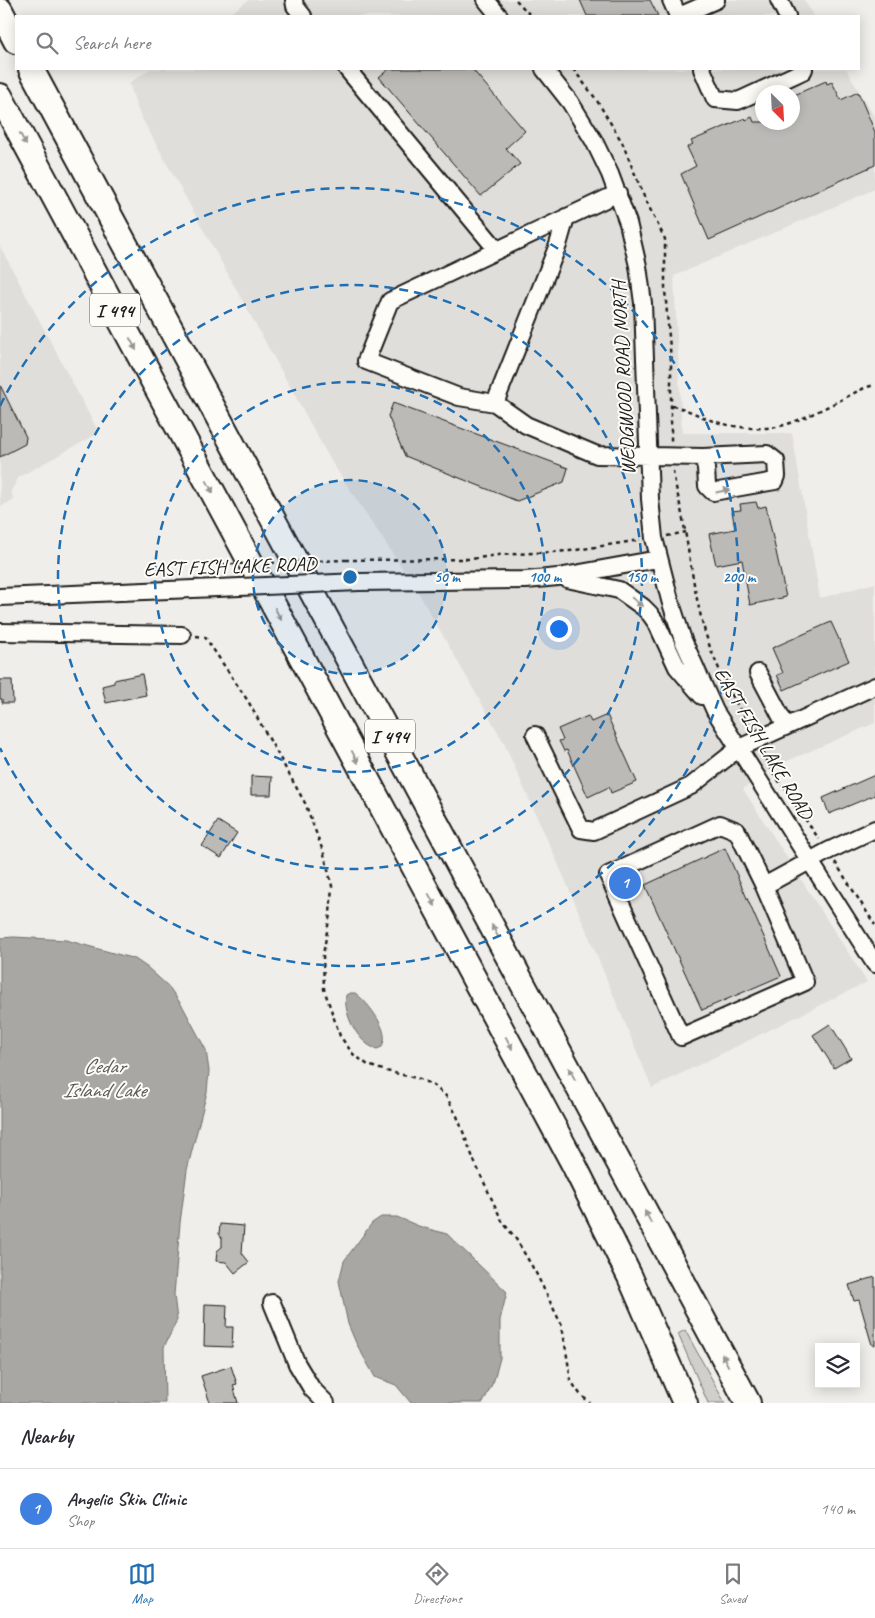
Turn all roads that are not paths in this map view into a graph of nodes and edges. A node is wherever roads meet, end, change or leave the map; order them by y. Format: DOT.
graph roads {
  1 [pos="294,0"];
  2 [pos="486,0"];
  3 [pos="671,0"];
  4 [pos="716,0"];
  5 [pos="779,0"];
  6 [pos="0,10"];
  7 [pos="302,15"];
  8 [pos="498,15"];
  9 [pos="678,15"];
  10 [pos="681,15"];
  11 [pos="786,15"];
  12 [pos="15,39"];
  13 [pos="32,70"];
  14 [pos="348,70"];
  15 [pos="545,70"];
  16 [pos="702,70"];
  17 [pos="804,70"];
  18 [pos="0,96"];
  19 [pos="618,193"];
  20 [pos="566,217"];
  21 [pos="497,250"];
  22 [pos="495,403"];
  23 [pos="649,455"];
  24 [pos="702,457"];
  25 [pos="658,558"];
  26 [pos="558,577"];
  27 [pos="0,597"];
  28 [pos="0,632"];
  29 [pos="182,635"];
  30 [pos="758,673"];
  31 [pos="875,686"];
  32 [pos="715,711"];
  33 [pos="786,726"];
  34 [pos="535,735"];
  35 [pos="739,748"];
  36 [pos="875,829"];
  37 [pos="810,860"];
  38 [pos="764,886"];
  39 [pos="875,964"];
  40 [pos="272,1303"];
  41 [pos="326,1403"];
  42 [pos="685,1403"];
  43 [pos="748,1403"];
  1 -- 7 [label="street"];
  2 -- 8 [label="street"];
  3 -- 9 [label="street"];
  4 -- 10 [label="street"];
  5 -- 11 [label="street"];
  6 -- 12 [label="highway"];
  43 -- 13 [label="highway, I 494, one-way"];
  14 -- 21 [label="street"];
  15 -- 19 [label="street, WEDGWOOD ROAD NORTH"];
  16 -- 17 [label="street"];
  18 -- 42 [label="highway, I 494, one-way"];
  19 -- 20 [label="street"];
  19 -- 23 [label="street, WEDGWOOD ROAD NORTH"];
  20 -- 21 [label="street"];
  20 -- 22 [label="street"];
  21 -- 22 [label="street"];
  22 -- 23 [label="street"];
  23 -- 24 [label="street"];
  23 -- 25 [label="street, WEDGWOOD ROAD NORTH"];
  25 -- 26 [label="street, EAST FISH LAKE ROAD"];
  25 -- 32 [label="street, EAST FISH LAKE ROAD"];
  26 -- 27 [label="street, EAST FISH LAKE ROAD, bridge"];
  26 -- 32 [label="street, one-way"];
  28 -- 29 [label="street"];
  30 -- 33 [label="street"];
  31 -- 33 [label="street"];
  32 -- 35 [label="street, EAST FISH LAKE ROAD"];
  33 -- 35 [label="street"];
  34 -- 35 [label="street"];
  35 -- 37 [label="street, EAST FISH LAKE ROAD"];
  36 -- 37 [label="street"];
  37 -- 38 [label="street"];
  37 -- 39 [label="street, EAST FISH LAKE ROAD"];
  38 -- 38 [label="street"];
  40 -- 41 [label="street"];
}
